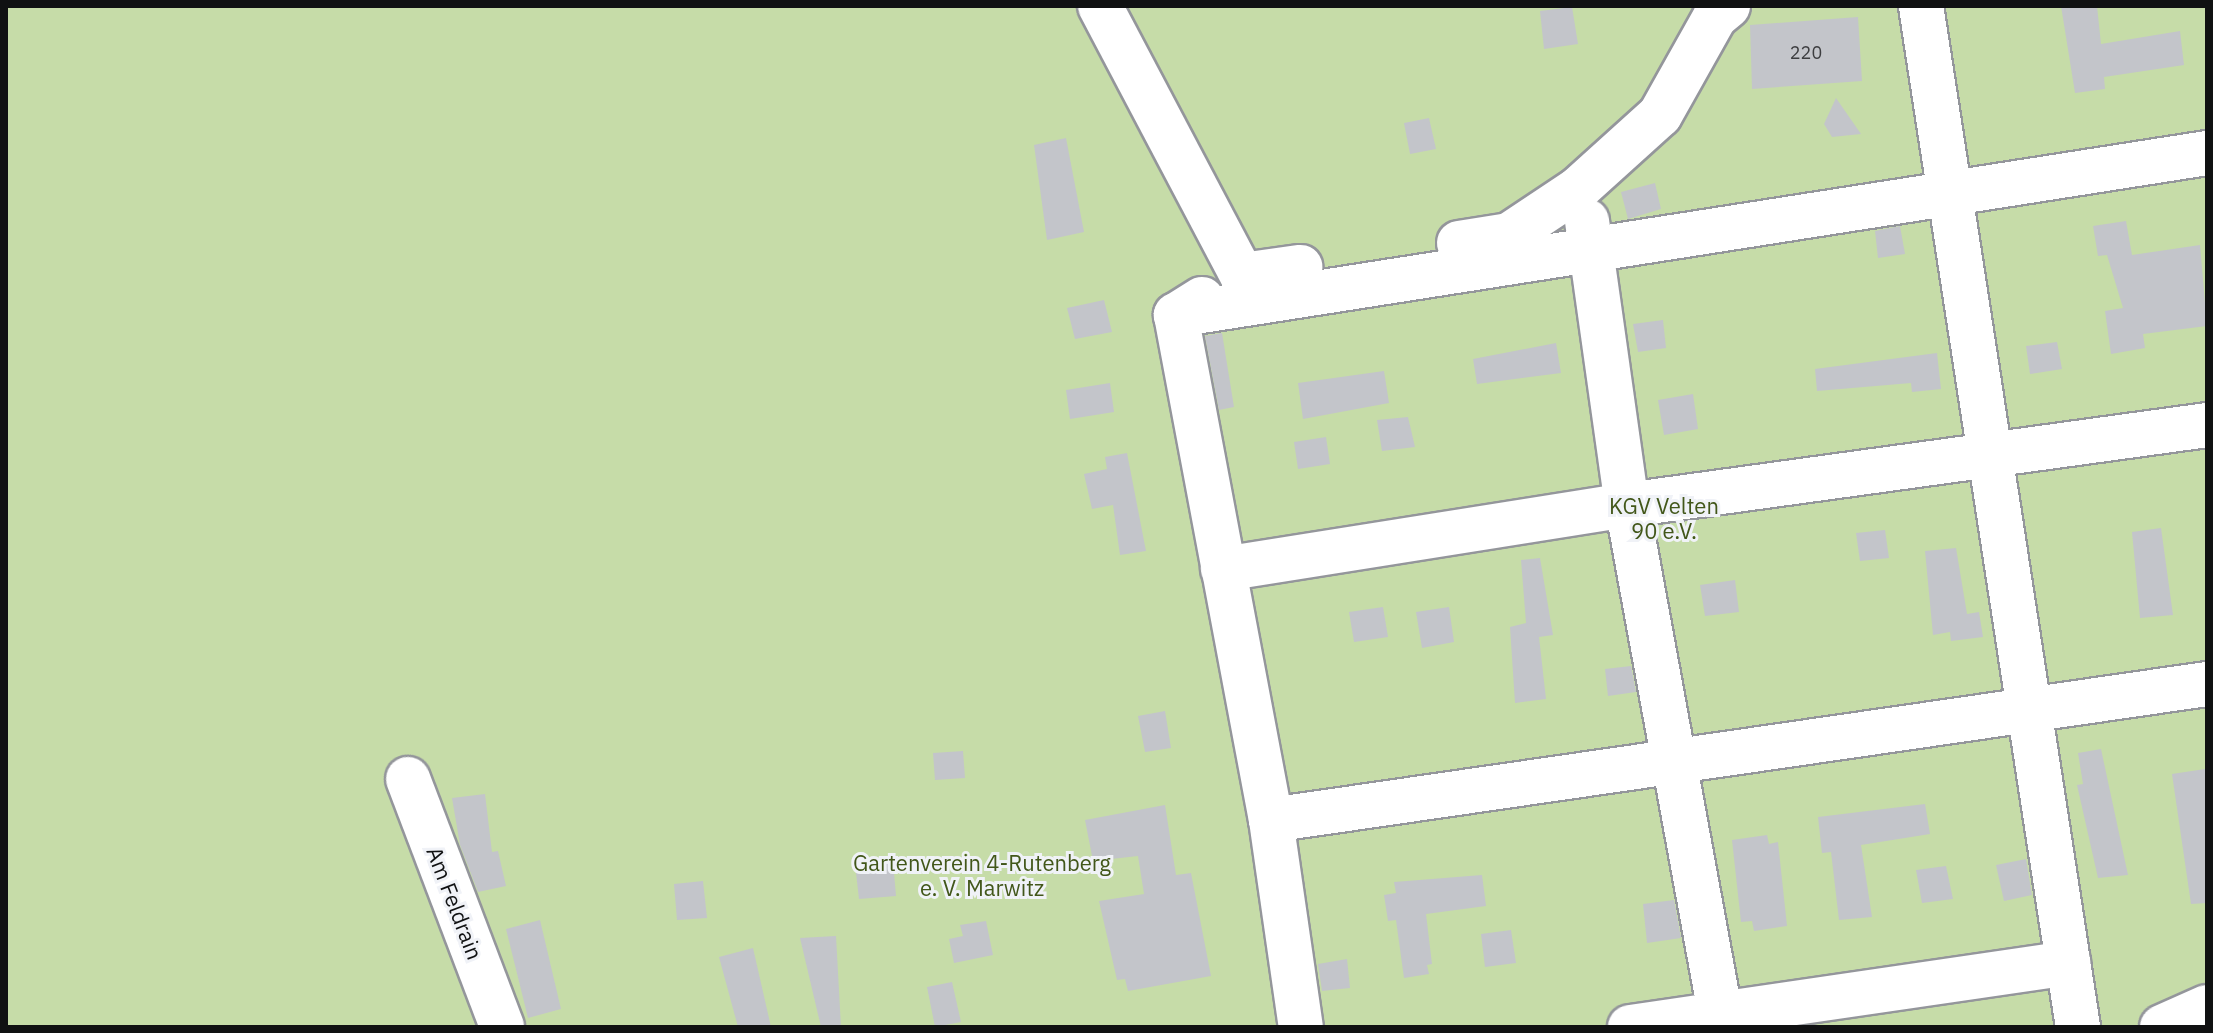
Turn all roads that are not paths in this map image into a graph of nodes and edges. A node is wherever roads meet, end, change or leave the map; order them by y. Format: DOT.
graph roads {
  1 [pos="1100,6"];
  2 [pos="1728,6"];
  3 [pos="1921,6"];
  4 [pos="2207,153"];
  5 [pos="1578,189"];
  6 [pos="1947,192"];
  7 [pos="1594,250"];
  8 [pos="1242,275"];
  9 [pos="1176,315"];
  10 [pos="2207,425"];
  11 [pos="1990,453"];
  12 [pos="1627,505"];
  13 [pos="1223,569"];
  14 [pos="2207,684"];
  15 [pos="2027,709"];
  16 [pos="1673,759"];
  17 [pos="408,779"];
  18 [pos="1271,820"];
  19 [pos="2068,963"];
  20 [pos="2207,1007"];
  21 [pos="1720,1012"];
  22 [pos="502,1027"];
  23 [pos="1301,1027"];
  24 [pos="1630,1027"];
  25 [pos="2078,1027"];
  26 [pos="2162,1027"];
  1 -- 8 [label="street"];
  2 -- 5 [label="street"];
  3 -- 6 [label="street"];
  4 -- 6 [label="street"];
  5 -- 7 [label="street"];
  5 -- 8 [label="street"];
  6 -- 7 [label="street"];
  6 -- 11 [label="street"];
  7 -- 9 [label="street"];
  7 -- 12 [label="street"];
  8 -- 9 [label="street"];
  9 -- 13 [label="street"];
  10 -- 11 [label="street"];
  11 -- 12 [label="street"];
  11 -- 15 [label="street"];
  12 -- 13 [label="street"];
  12 -- 16 [label="street"];
  13 -- 18 [label="street"];
  14 -- 15 [label="street"];
  15 -- 16 [label="street"];
  15 -- 19 [label="street"];
  16 -- 18 [label="street"];
  16 -- 21 [label="street"];
  17 -- 22 [label="street, Am Feldrain"];
  18 -- 23 [label="street"];
  19 -- 21 [label="street"];
  19 -- 25 [label="street"];
  20 -- 26 [label="street"];
  21 -- 24 [label="street"];
}
